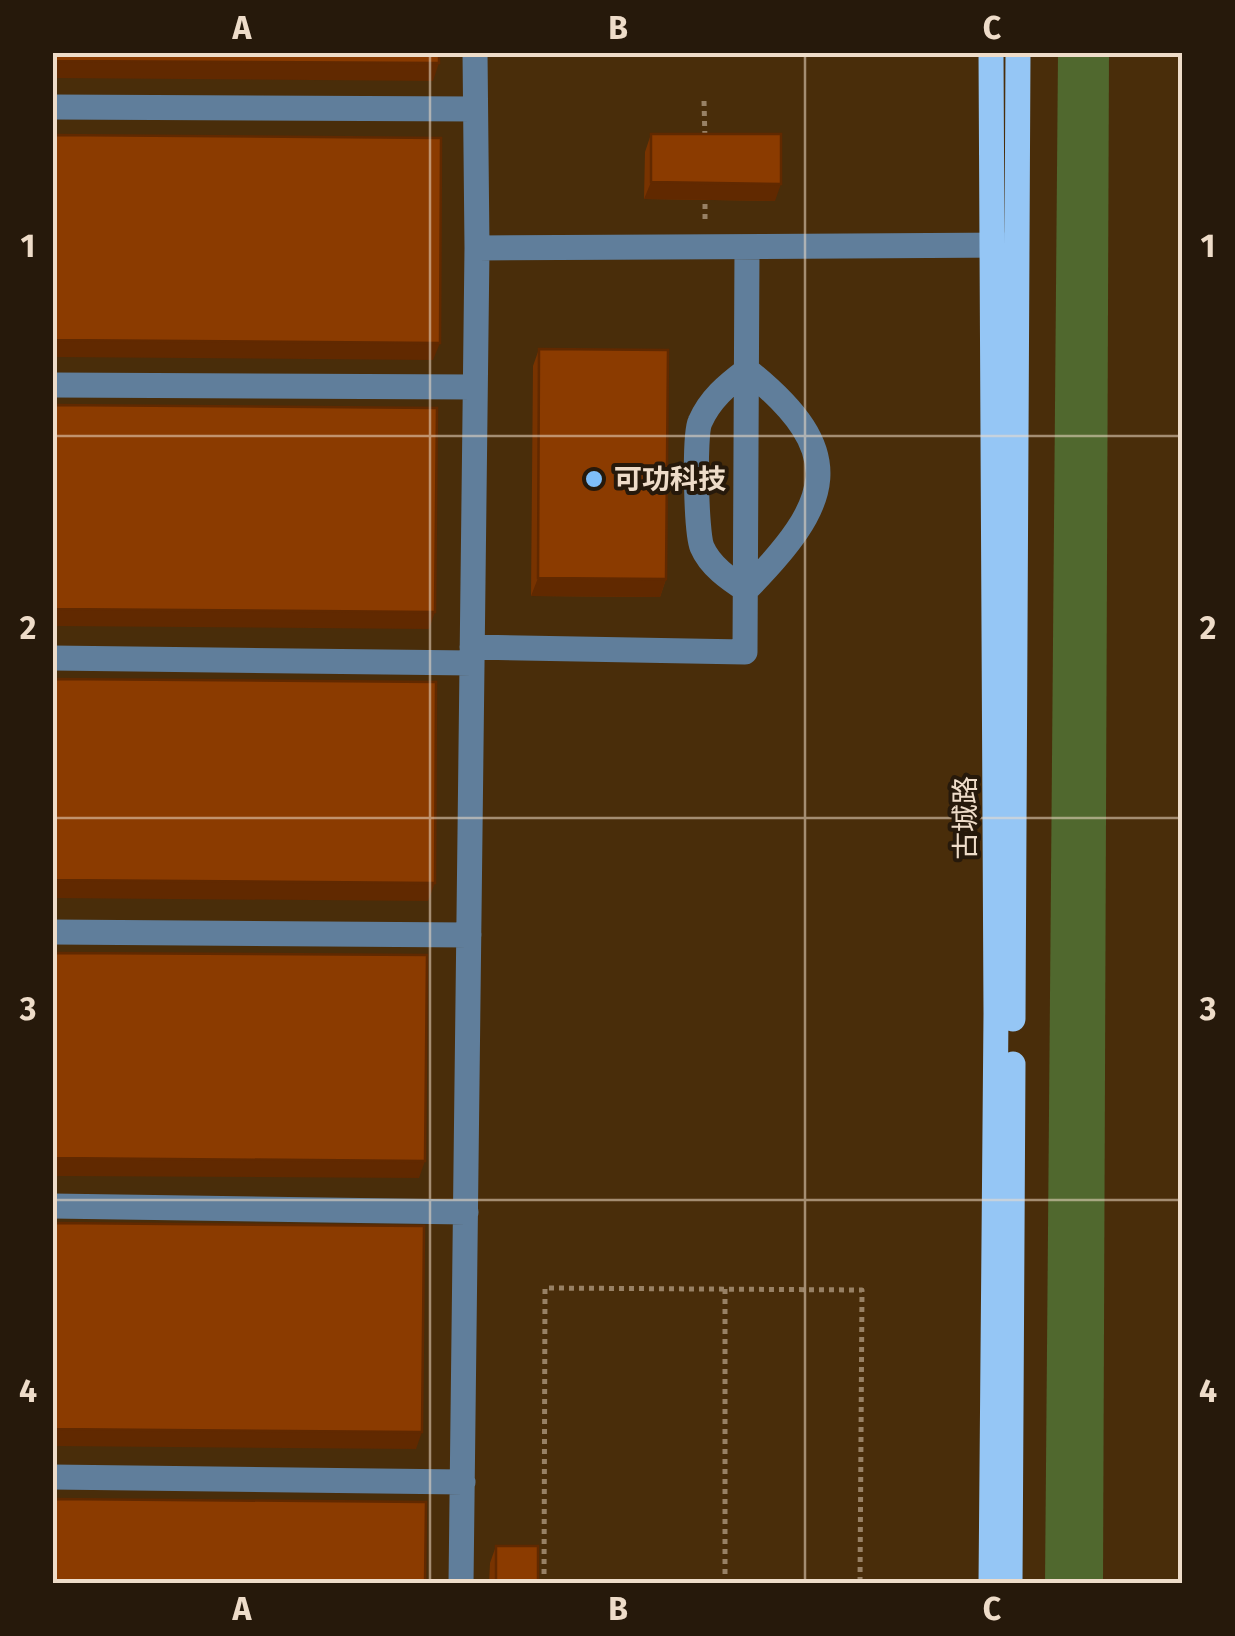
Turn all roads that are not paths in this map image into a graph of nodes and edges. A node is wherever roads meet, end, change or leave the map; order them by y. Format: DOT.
graph roads {
  1 [pos="475,52"];
  2 [pos="991,52"];
  3 [pos="1018,52"];
  4 [pos="52,107"];
  5 [pos="476,109"];
  6 [pos="1005,246"];
  7 [pos="747,247"];
  8 [pos="476,248"];
  9 [pos="747,370"];
  10 [pos="52,385"];
  11 [pos="475,387"];
  12 [pos="746,590"];
  13 [pos="472,655"];
  14 [pos="52,658"];
  15 [pos="52,932"];
  16 [pos="469,934"];
  17 [pos="52,1206"];
  18 [pos="466,1212"];
  19 [pos="52,1477"];
  20 [pos="463,1482"];
  21 [pos="462,1584"];
  22 [pos="991,1584"];
  23 [pos="1010,1584"];
  1 -- 5 [label="lane"];
  2 -- 6 [label="main road, 古城路"];
  3 -- 6 [label="main road, 古城路"];
  4 -- 5 [label="lane"];
  5 -- 8 [label="lane"];
  6 -- 7 [label="lane"];
  6 -- 22 [label="main road, 古城路"];
  6 -- 23 [label="main road, 古城路"];
  7 -- 8 [label="lane"];
  7 -- 9 [label="lane"];
  8 -- 11 [label="lane"];
  9 -- 12 [label="lane"];
  9 -- 12 [label="lane"];
  9 -- 12 [label="lane"];
  10 -- 11 [label="lane"];
  11 -- 13 [label="lane"];
  12 -- 13 [label="lane"];
  13 -- 14 [label="lane"];
  13 -- 16 [label="lane"];
  15 -- 16 [label="lane"];
  16 -- 18 [label="lane"];
  17 -- 18 [label="lane"];
  18 -- 20 [label="lane"];
  19 -- 20 [label="lane"];
  20 -- 21 [label="lane"];
}
